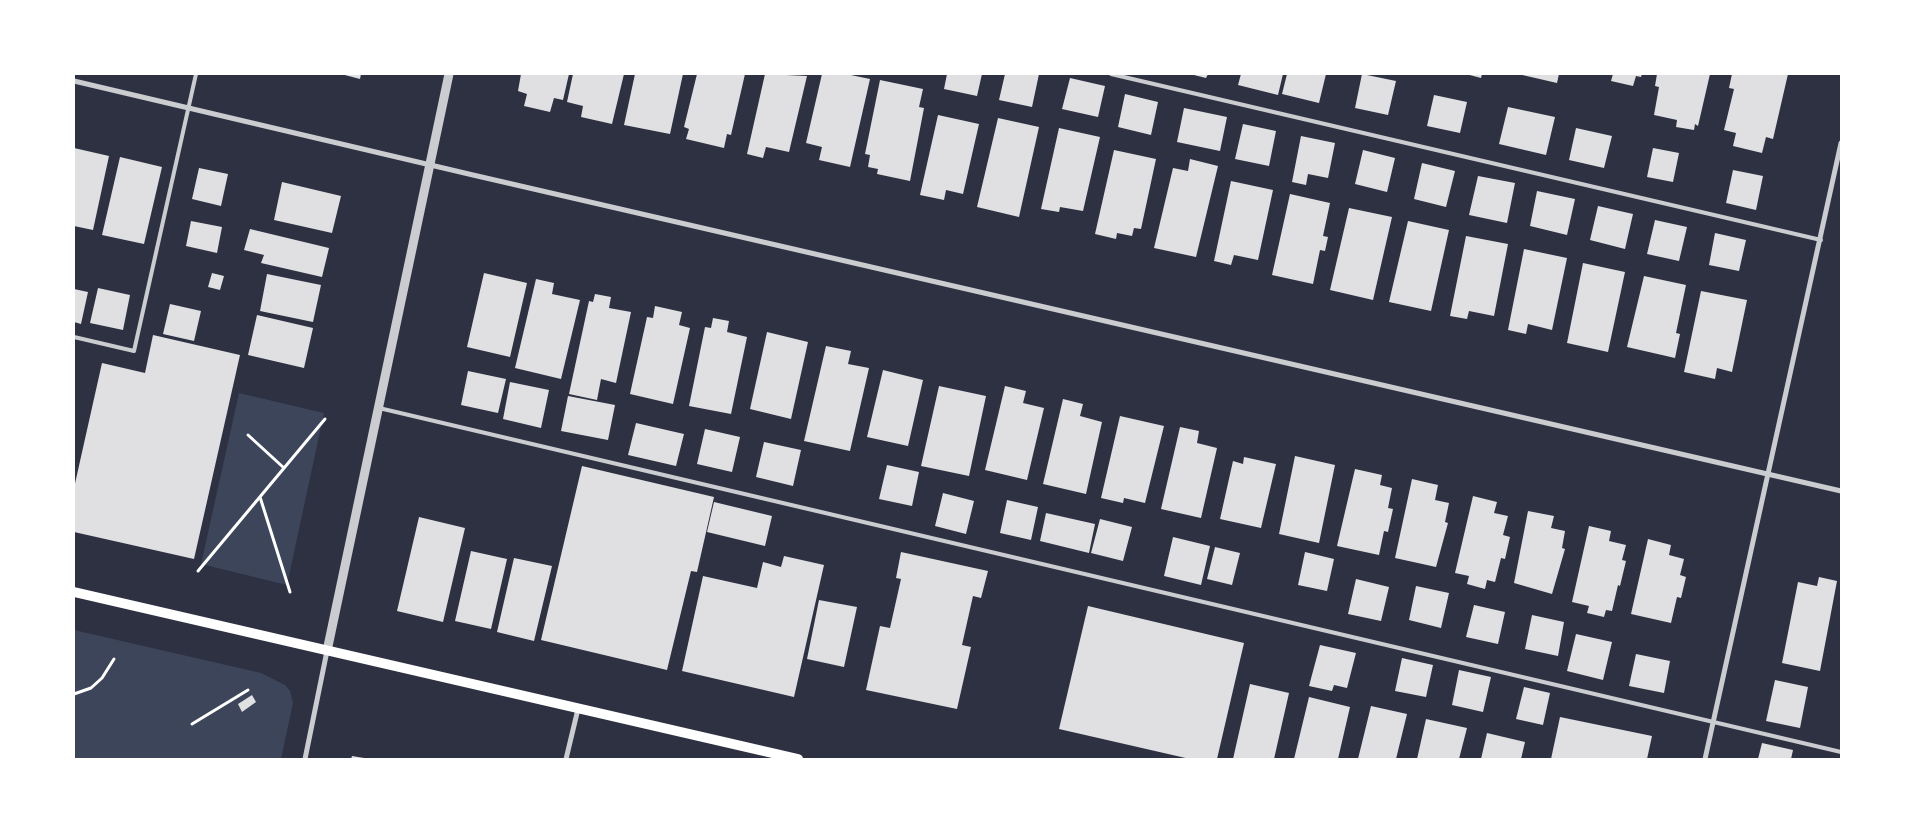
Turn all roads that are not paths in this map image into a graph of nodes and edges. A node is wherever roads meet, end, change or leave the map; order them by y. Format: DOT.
graph roads {
  1 [pos="196,74"];
  2 [pos="449,74"];
  3 [pos="1111,74"];
  4 [pos="74,80"];
  5 [pos="188,107"];
  6 [pos="1841,142"];
  7 [pos="430,165"];
  8 [pos="1821,240"];
  9 [pos="74,337"];
  10 [pos="379,408"];
  11 [pos="1769,474"];
  12 [pos="1841,491"];
  13 [pos="74,592"];
  14 [pos="327,651"];
  15 [pos="578,709"];
  16 [pos="1713,722"];
  17 [pos="1841,752"];
  18 [pos="305,759"];
  19 [pos="566,759"];
  20 [pos="798,759"];
  21 [pos="1705,759"];
  1 -- 5 [label="lane"];
  2 -- 7 [label="street"];
  3 -- 8 [label="lane"];
  4 -- 5 [label="street"];
  5 -- 7 [label="street"];
  5 -- 9 [label="lane"];
  6 -- 8 [label="street"];
  7 -- 10 [label="street"];
  7 -- 11 [label="street"];
  8 -- 11 [label="street"];
  10 -- 14 [label="street"];
  10 -- 16 [label="lane"];
  11 -- 12 [label="street"];
  11 -- 16 [label="street"];
  13 -- 14 [label="main road"];
  14 -- 15 [label="main road"];
  14 -- 18 [label="street"];
  15 -- 19 [label="street"];
  15 -- 20 [label="main road"];
  16 -- 17 [label="lane"];
  16 -- 21 [label="street"];
}
